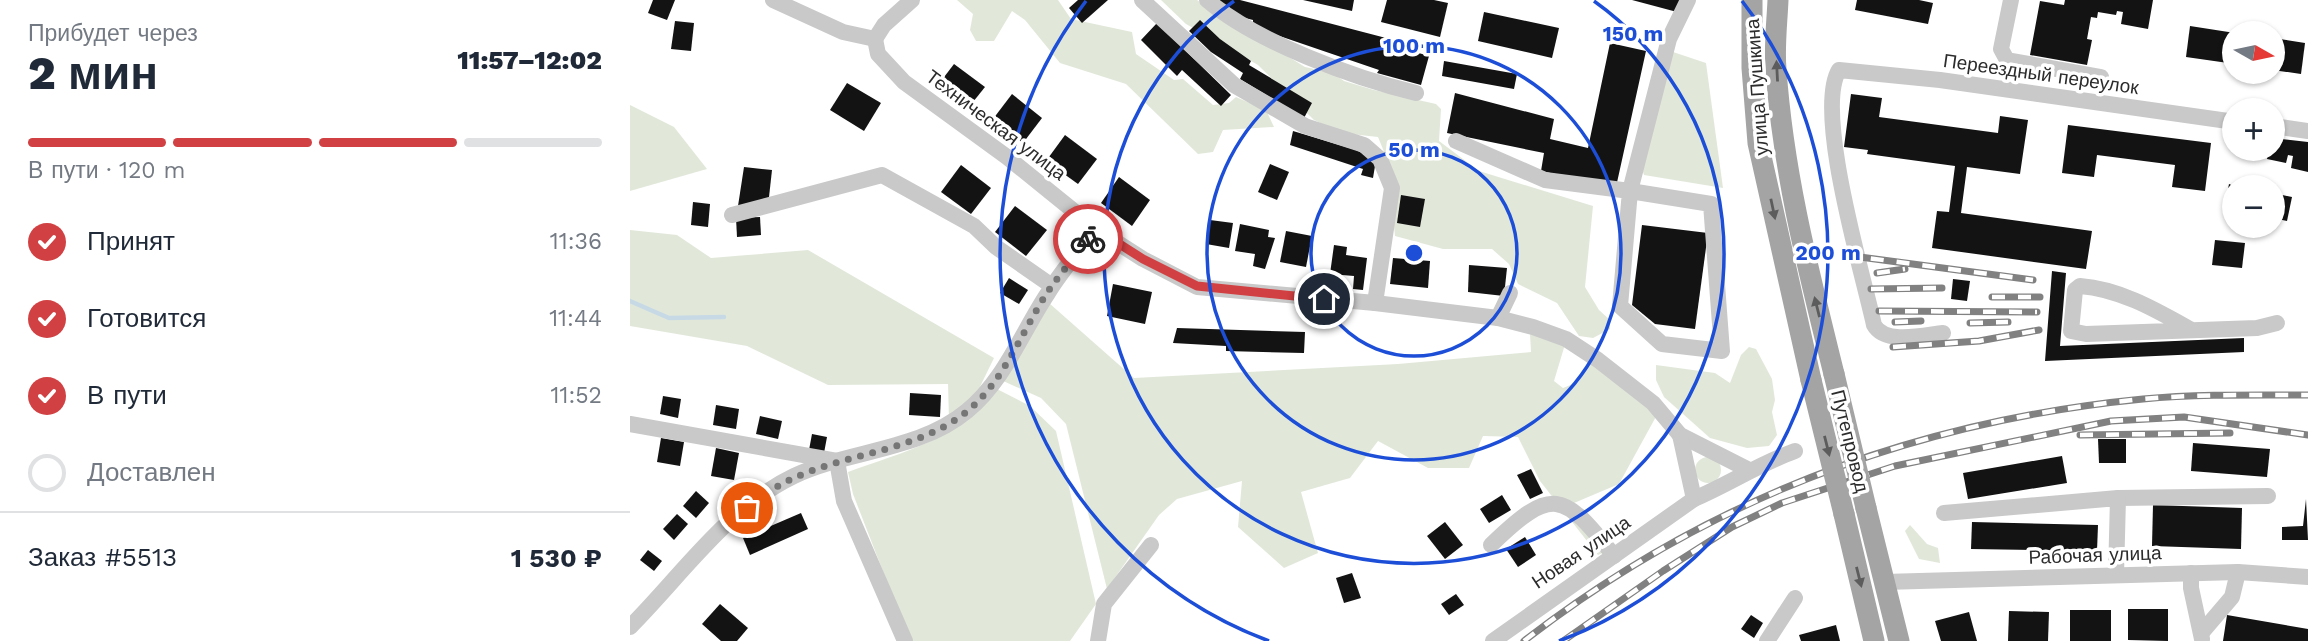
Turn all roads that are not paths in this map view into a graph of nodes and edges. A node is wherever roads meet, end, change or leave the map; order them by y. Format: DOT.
graph roads {
  1 [pos="773,0"];
  2 [pos="912,0"];
  3 [pos="1142,0"];
  4 [pos="1207,0"];
  5 [pos="1688,0"];
  6 [pos="1752,0"];
  7 [pos="1778,0"];
  8 [pos="2011,0"];
  9 [pos="875,39"];
  10 [pos="2101,77"];
  11 [pos="1416,93"];
  12 [pos="2222,120"];
  13 [pos="2285,128"];
  14 [pos="2308,131"];
  15 [pos="1456,141"];
  16 [pos="1630,191"];
  17 [pos="732,215"];
  18 [pos="1096,229"];
  19 [pos="1052,286"];
  20 [pos="1510,293"];
  21 [pos="1375,303"];
  22 [pos="1498,318"];
  23 [pos="2277,323"];
  24 [pos="2190,329"];
  25 [pos="1943,333"];
  26 [pos="1833,374"];
  27 [pos="1811,380"];
  28 [pos="630,424"];
  29 [pos="1681,435"];
  30 [pos="1795,451"];
  31 [pos="837,461"];
  32 [pos="1747,469"];
  33 [pos="2268,496"];
  34 [pos="2118,498"];
  35 [pos="1694,499"];
  36 [pos="1944,513"];
  37 [pos="1151,545"];
  38 [pos="1492,545"];
  39 [pos="1614,556"];
  40 [pos="2238,572"];
  41 [pos="2191,573"];
  42 [pos="2116,575"];
  43 [pos="2308,577"];
  44 [pos="1884,582"];
  45 [pos="1795,598"];
  46 [pos="630,627"];
  47 [pos="2202,636"];
  48 [pos="905,641"];
  49 [pos="1098,641"];
  50 [pos="1493,641"];
  51 [pos="1767,641"];
  52 [pos="1874,641"];
  53 [pos="1899,641"];
  1 -- 9 [label="street"];
  2 -- 9 [label="street"];
  3 -- 21 [label="street"];
  4 -- 11 [label="street"];
  5 -- 16 [label="street"];
  6 -- 27 [label="main road, улица Пушкина, one-way"];
  26 -- 7 [label="main road, улица Пушкина, one-way"];
  8 -- 10 [label="street"];
  9 -- 18 [label="street, Техническая улица"];
  12 -- 25 [label="street, Переездный переулок"];
  13 -- 14 [label="street"];
  15 -- 16 [label="street"];
  16 -- 16 [label="street"];
  17 -- 19 [label="street"];
  18 -- 19 [label="street"];
  18 -- 21 [label="street, Техническая улица"];
  19 -- 31 [label="street"];
  20 -- 22 [label="street"];
  21 -- 22 [label="street, Техническая улица"];
  22 -- 29 [label="street, Техническая улица"];
  23 -- 24 [label="street"];
  24 -- 24 [label="street"];
  26 -- 44 [label="main road, Путепровод, bridge"];
  27 -- 52 [label="main road, Путепровод, one-way, bridge"];
  28 -- 31 [label="street"];
  29 -- 32 [label="street"];
  29 -- 35 [label="street"];
  30 -- 32 [label="street, Новая улица"];
  31 -- 46 [label="street"];
  31 -- 48 [label="street"];
  32 -- 35 [label="street, Новая улица"];
  33 -- 34 [label="street"];
  34 -- 36 [label="street"];
  34 -- 42 [label="street"];
  35 -- 39 [label="street, Новая улица"];
  37 -- 49 [label="street"];
  38 -- 39 [label="street"];
  39 -- 50 [label="street, Новая улица"];
  40 -- 41 [label="street, Рабочая улица"];
  40 -- 43 [label="street, Рабочая улица"];
  40 -- 47 [label="street"];
  41 -- 42 [label="street, Рабочая улица"];
  41 -- 47 [label="street"];
  42 -- 44 [label="street, Рабочая улица"];
  44 -- 53 [label="main road, Путепровод"];
  45 -- 51 [label="street"];
}
